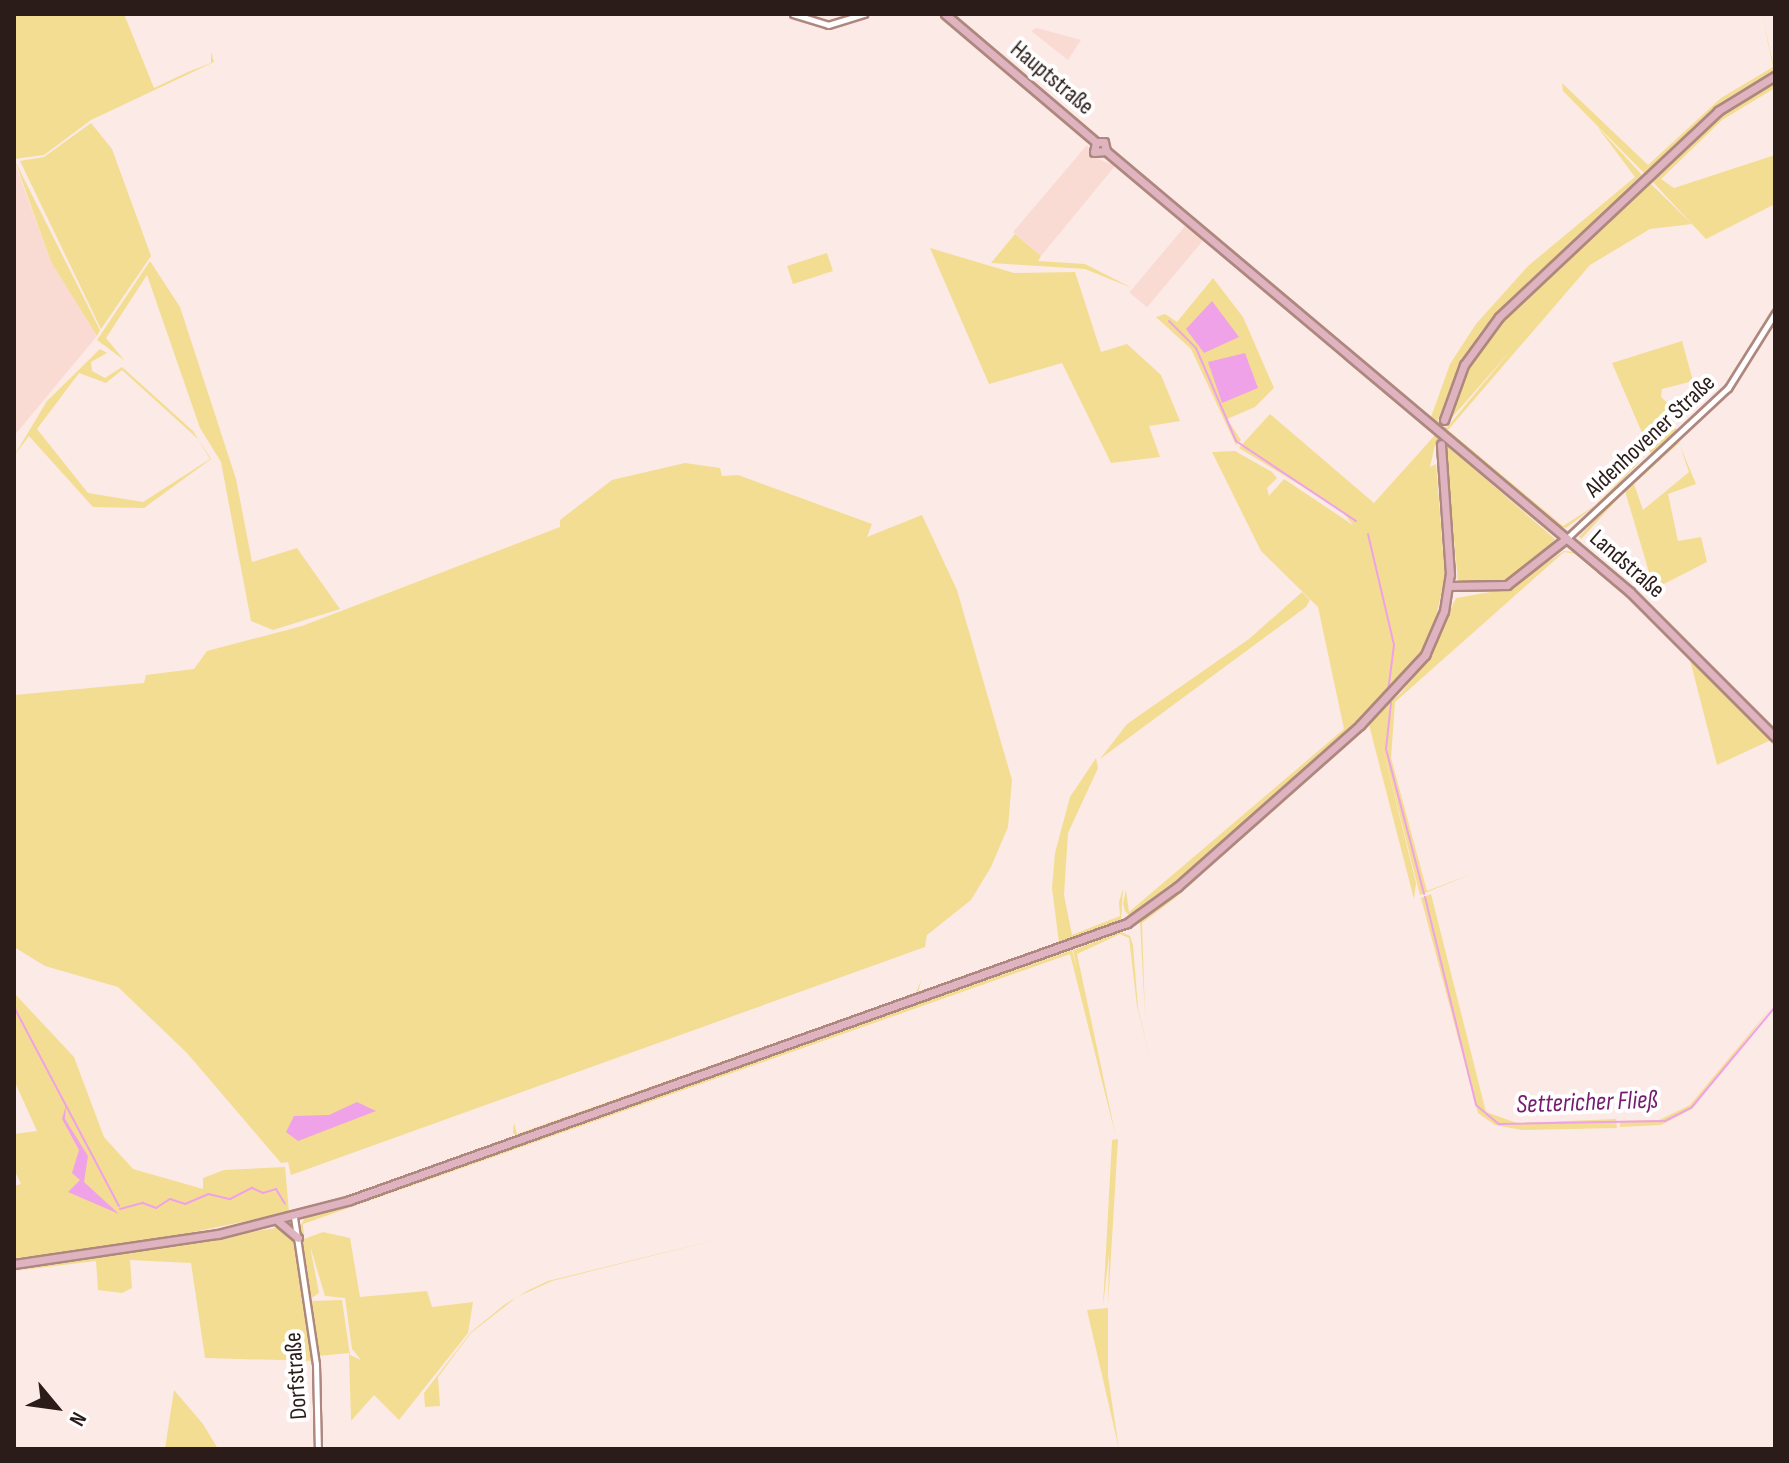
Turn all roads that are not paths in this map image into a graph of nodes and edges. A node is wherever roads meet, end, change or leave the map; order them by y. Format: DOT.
graph roads {
  1 [pos="793,14"];
  2 [pos="864,14"];
  3 [pos="945,14"];
  4 [pos="1775,76"];
  5 [pos="1106,151"];
  6 [pos="1775,313"];
  7 [pos="1444,420"];
  8 [pos="1441,444"];
  9 [pos="1567,538"];
  10 [pos="1450,574"];
  11 [pos="1449,586"];
  12 [pos="1460,588"];
  13 [pos="1446,604"];
  14 [pos="1775,737"];
  15 [pos="294,1217"];
  16 [pos="276,1221"];
  17 [pos="298,1238"];
  18 [pos="14,1264"];
  19 [pos="318,1449"];
  1 -- 2 [label="street"];
  3 -- 5 [label="main road, Hauptstraße"];
  4 -- 7 [label="main road"];
  5 -- 9 [label="main road, Landstraße"];
  6 -- 9 [label="street, Aldenhovener Straße"];
  8 -- 10 [label="main road"];
  9 -- 12 [label="main road"];
  9 -- 14 [label="main road, Landstraße"];
  10 -- 11 [label="main road"];
  10 -- 12 [label="main road"];
  11 -- 12 [label="main road"];
  11 -- 13 [label="main road"];
  12 -- 13 [label="main road"];
  13 -- 15 [label="main road"];
  15 -- 16 [label="main road"];
  15 -- 17 [label="street, Dorfstraße"];
  16 -- 17 [label="main road"];
  16 -- 18 [label="main road"];
  17 -- 19 [label="street, Dorfstraße"];
}
